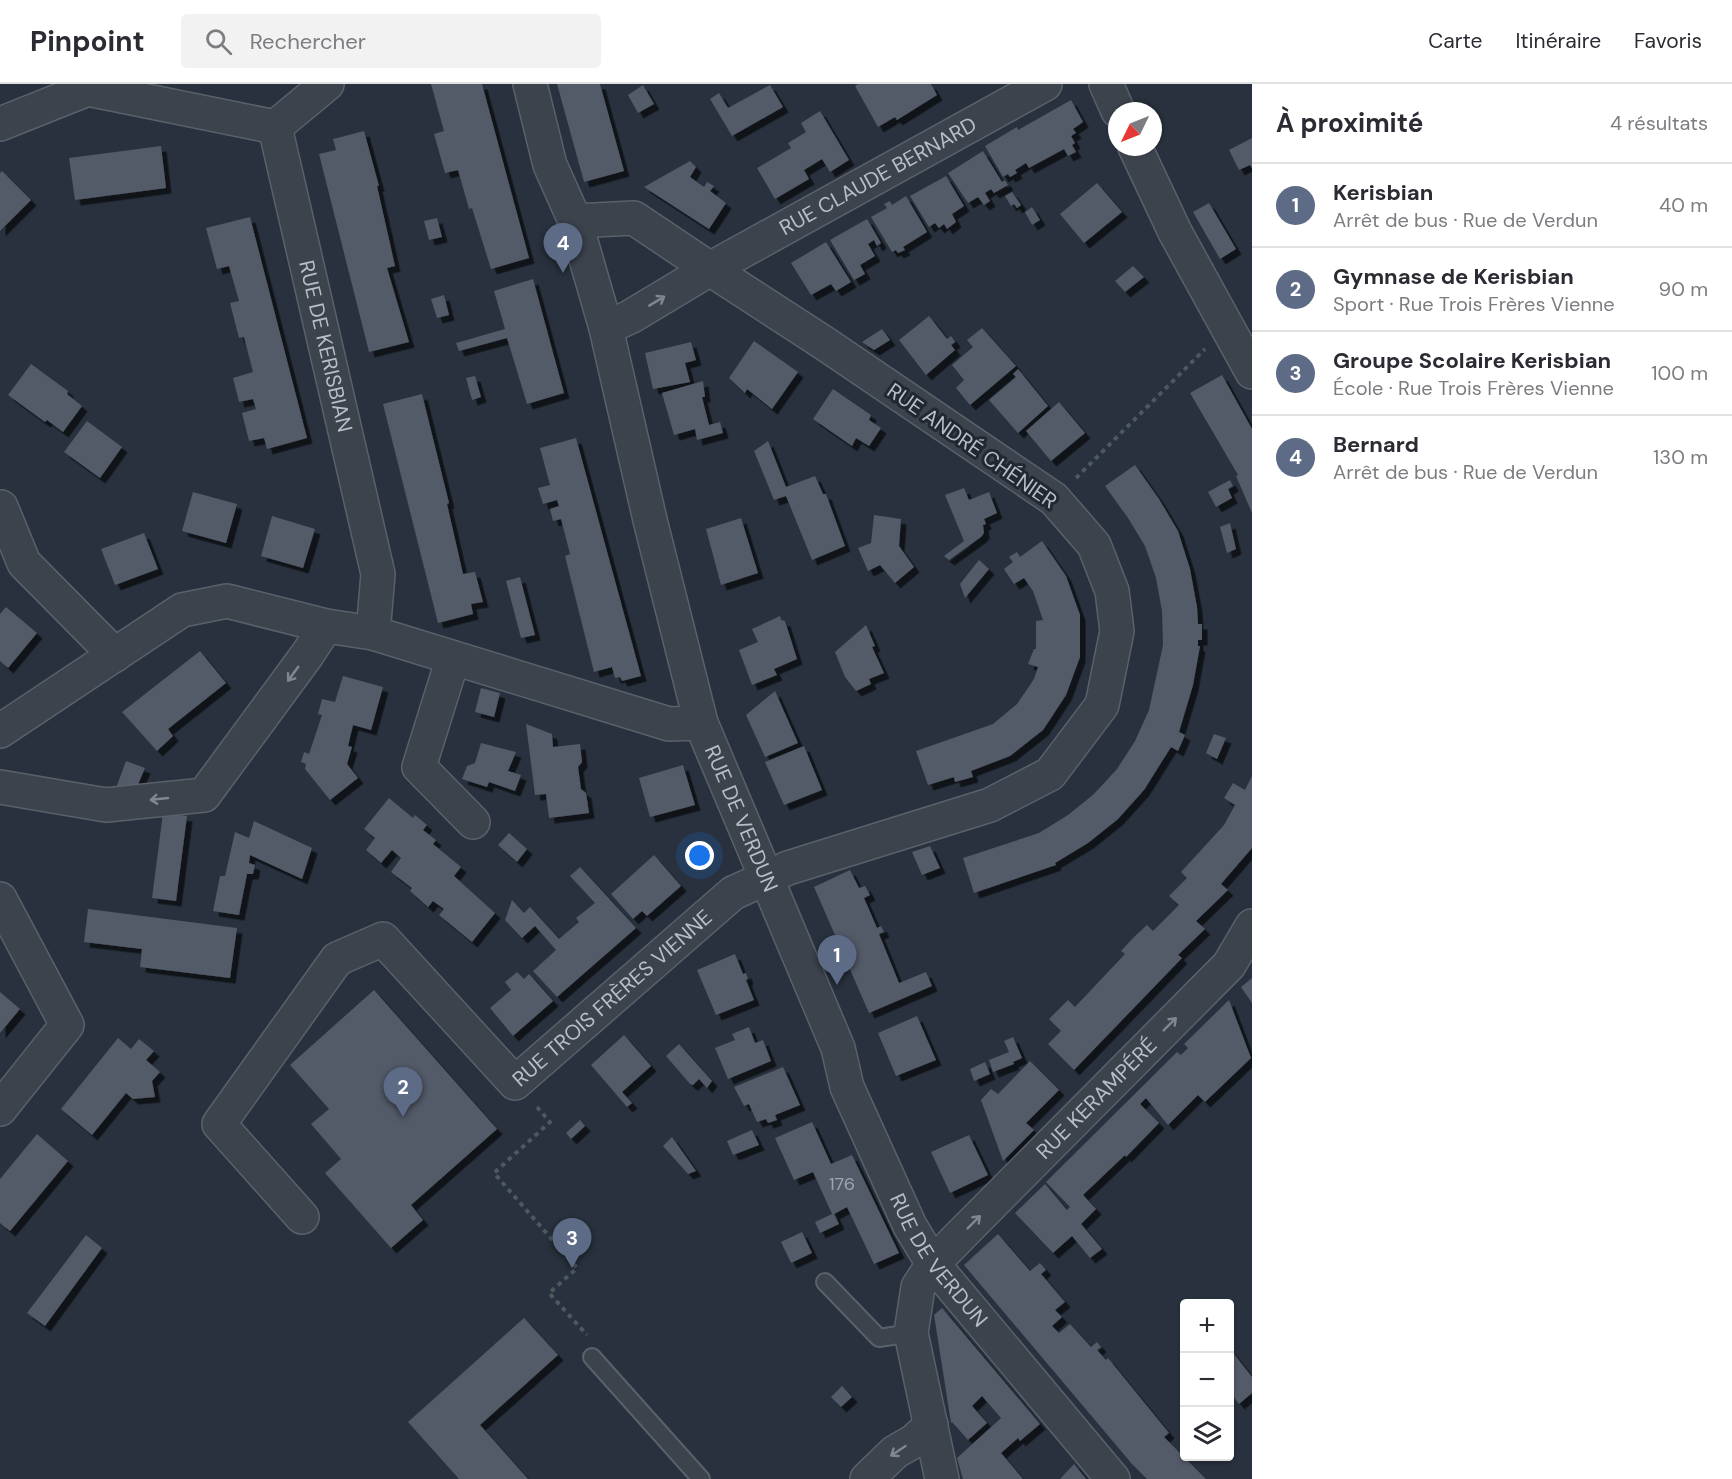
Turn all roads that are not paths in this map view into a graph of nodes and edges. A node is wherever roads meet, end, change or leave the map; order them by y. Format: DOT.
graph roads {
  1 [pos="327,84"];
  2 [pos="530,84"];
  3 [pos="1045,84"];
  4 [pos="1106,84"];
  5 [pos="1114,102"];
  6 [pos="0,124"];
  7 [pos="275,127"];
  8 [pos="1139,156"];
  9 [pos="575,221"];
  10 [pos="710,269"];
  11 [pos="606,328"];
  12 [pos="1252,372"];
  13 [pos="1,507"];
  14 [pos="326,626"];
  15 [pos="373,633"];
  16 [pos="115,655"];
  17 [pos="453,658"];
  18 [pos="701,723"];
  19 [pos="0,731"];
  20 [pos="0,787"];
  21 [pos="473,822"];
  22 [pos="766,878"];
  23 [pos="0,899"];
  24 [pos="1252,926"];
  25 [pos="0,1109"];
  26 [pos="302,1217"];
  27 [pos="933,1264"];
  28 [pos="825,1282"];
  29 [pos="911,1333"];
  30 [pos="592,1357"];
  31 [pos="931,1425"];
  32 [pos="701,1479"];
  33 [pos="867,1479"];
  34 [pos="942,1479"];
  35 [pos="1113,1479"];
  1 -- 7 [label="street"];
  2 -- 9 [label="street, RUE DE VERDUN"];
  3 -- 10 [label="street, RUE CLAUDE BERNARD"];
  4 -- 5 [label="street"];
  6 -- 7 [label="street"];
  7 -- 15 [label="street, RUE DE KERISBIAN"];
  8 -- 12 [label="street"];
  9 -- 10 [label="street, RUE ANDRÉ CHÉNIER"];
  9 -- 11 [label="street, RUE DE VERDUN"];
  11 -- 10 [label="street, RUE CLAUDE BERNARD, one-way"];
  10 -- 22 [label="street, RUE ANDRÉ CHÉNIER"];
  11 -- 18 [label="street, RUE DE VERDUN"];
  13 -- 16 [label="street"];
  14 -- 15 [label="street"];
  14 -- 16 [label="street"];
  14 -- 20 [label="street, one-way"];
  15 -- 17 [label="street"];
  16 -- 19 [label="street"];
  17 -- 18 [label="street"];
  17 -- 21 [label="street"];
  18 -- 22 [label="street, RUE DE VERDUN"];
  22 -- 26 [label="street, RUE TROIS FRÈRES VIENNE"];
  22 -- 27 [label="street, RUE DE VERDUN"];
  23 -- 25 [label="street"];
  27 -- 24 [label="street, RUE KERAMPÉRÉ, one-way"];
  27 -- 29 [label="street, RUE KERAMPÉRÉ"];
  27 -- 35 [label="street, RUE DE VERDUN"];
  28 -- 29 [label="lane"];
  29 -- 31 [label="street"];
  30 -- 32 [label="lane"];
  31 -- 33 [label="street, one-way"];
  31 -- 34 [label="street"];
}
